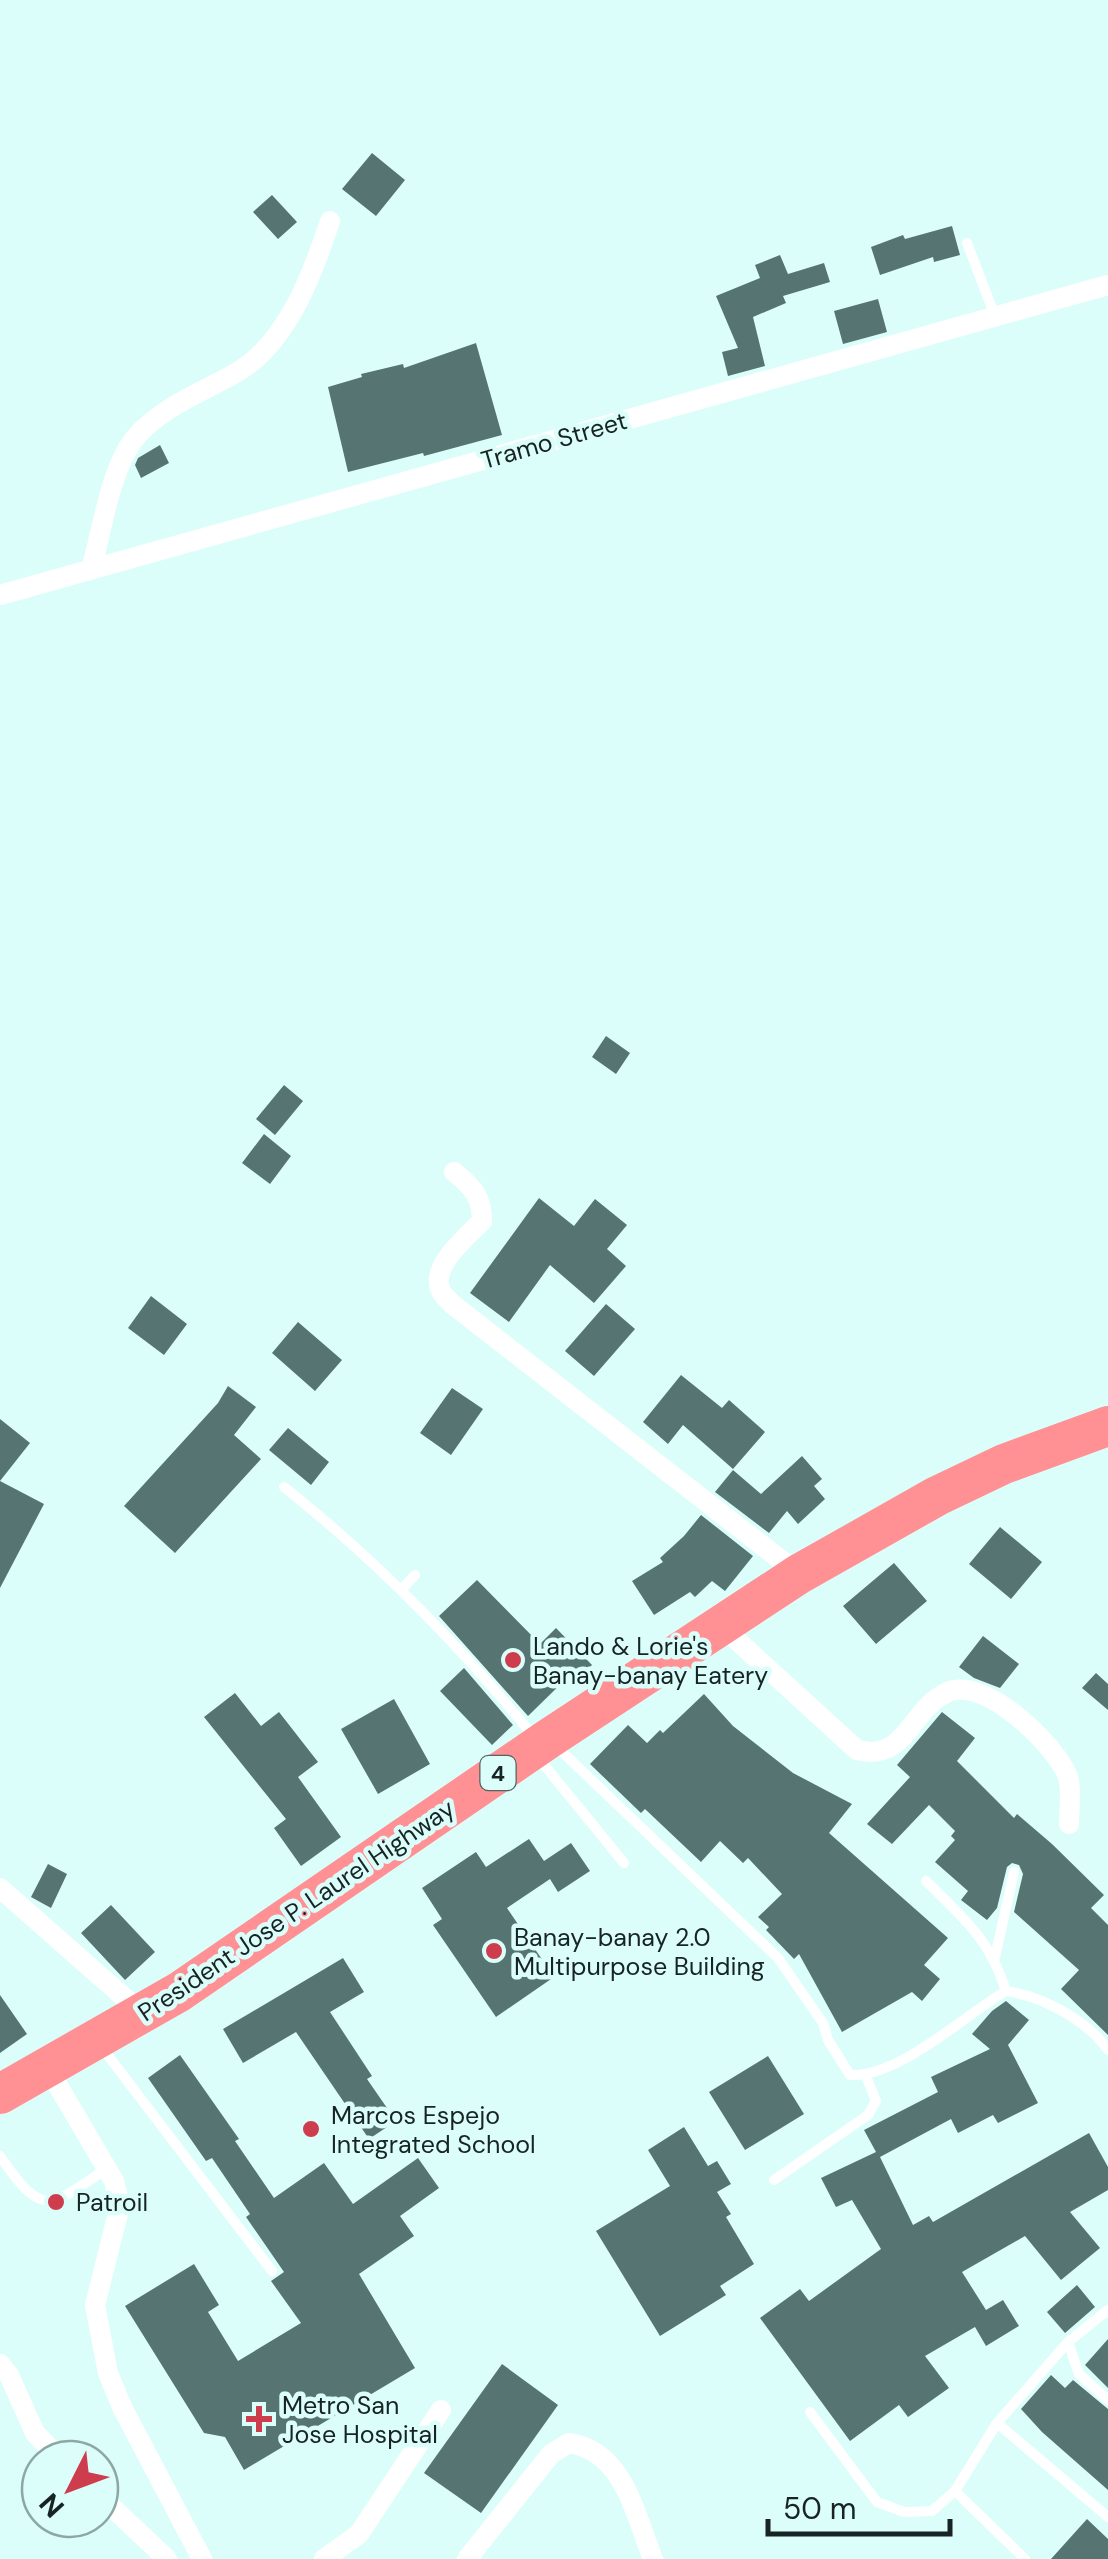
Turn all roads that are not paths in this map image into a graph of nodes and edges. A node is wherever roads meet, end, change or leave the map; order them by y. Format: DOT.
graph roads {
  1 [pos="330,221"];
  2 [pos="967,243"];
  3 [pos="1108,285"];
  4 [pos="996,316"];
  5 [pos="91,570"];
  6 [pos="0,595"];
  7 [pos="454,1172"];
  8 [pos="1108,1426"];
  9 [pos="284,1487"];
  10 [pos="799,1574"];
  11 [pos="415,1576"];
  12 [pos="402,1590"];
  13 [pos="719,1624"];
  14 [pos="540,1744"];
  15 [pos="1069,1824"];
  16 [pos="624,1862"];
  17 [pos="1014,1872"];
  18 [pos="926,1882"];
  19 [pos="0,1888"];
  20 [pos="995,1956"];
  21 [pos="1006,1991"];
  22 [pos="143,2014"];
  23 [pos="96,2041"];
  24 [pos="1108,2050"];
  25 [pos="47,2067"];
  26 [pos="866,2076"];
  27 [pos="0,2094"];
  28 [pos="0,2156"];
  29 [pos="106,2169"];
  30 [pos="774,2180"];
  31 [pos="272,2271"];
  32 [pos="1108,2310"];
  33 [pos="1068,2342"];
  34 [pos="0,2364"];
  35 [pos="1108,2400"];
  36 [pos="441,2410"];
  37 [pos="810,2412"];
  38 [pos="997,2423"];
  39 [pos="41,2439"];
  40 [pos="955,2491"];
  41 [pos="120,2515"];
  42 [pos="1108,2517"];
  43 [pos="167,2559"];
  44 [pos="202,2559"];
  45 [pos="324,2559"];
  46 [pos="468,2559"];
  47 [pos="653,2559"];
  48 [pos="1026,2559"];
  1 -- 5 [label="street"];
  2 -- 4 [label="lane"];
  3 -- 4 [label="street, Tramo Street"];
  4 -- 5 [label="street, Tramo Street"];
  5 -- 6 [label="street, Tramo Street"];
  7 -- 10 [label="street"];
  8 -- 10 [label="highway, President Jose P. Laurel Highway / 4"];
  9 -- 12 [label="lane"];
  10 -- 13 [label="highway, President Jose P. Laurel Highway / 4"];
  11 -- 12 [label="lane"];
  12 -- 14 [label="lane"];
  13 -- 14 [label="highway, President Jose P. Laurel Highway / 4"];
  13 -- 15 [label="street"];
  14 -- 16 [label="lane"];
  14 -- 22 [label="highway, President Jose P. Laurel Highway / 4"];
  14 -- 26 [label="lane"];
  17 -- 20 [label="lane"];
  18 -- 20 [label="lane"];
  19 -- 22 [label="street"];
  20 -- 21 [label="lane"];
  21 -- 24 [label="lane"];
  21 -- 26 [label="lane"];
  22 -- 23 [label="highway, President Jose P. Laurel Highway / 4"];
  23 -- 25 [label="highway, President Jose P. Laurel Highway / 4"];
  23 -- 31 [label="lane"];
  25 -- 27 [label="highway, President Jose P. Laurel Highway / 4"];
  25 -- 29 [label="street"];
  26 -- 30 [label="lane"];
  28 -- 29 [label="lane"];
  29 -- 44 [label="street"];
  32 -- 33 [label="lane"];
  33 -- 35 [label="lane"];
  33 -- 38 [label="lane"];
  34 -- 39 [label="street"];
  36 -- 45 [label="street"];
  37 -- 40 [label="lane"];
  38 -- 40 [label="lane"];
  38 -- 42 [label="lane"];
  40 -- 48 [label="lane"];
  41 -- 43 [label="street"];
  46 -- 47 [label="street"];
}
